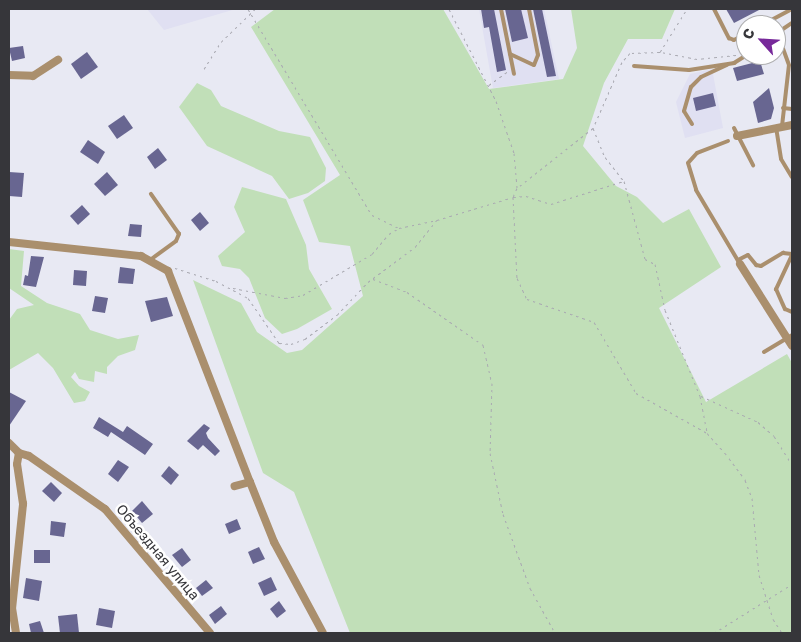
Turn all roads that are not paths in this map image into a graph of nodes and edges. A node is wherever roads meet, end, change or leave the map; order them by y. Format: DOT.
graph roads {
  1 [pos="501,9"];
  2 [pos="529,9"];
  3 [pos="714,9"];
  4 [pos="736,39"];
  5 [pos="510,54"];
  6 [pos="58,60"];
  7 [pos="734,62"];
  8 [pos="791,65"];
  9 [pos="634,66"];
  10 [pos="9,74"];
  11 [pos="514,74"];
  12 [pos="783,108"];
  13 [pos="792,109"];
  14 [pos="692,124"];
  15 [pos="792,125"];
  16 [pos="779,126"];
  17 [pos="734,128"];
  18 [pos="737,136"];
  19 [pos="728,141"];
  20 [pos="753,165"];
  21 [pos="792,178"];
  22 [pos="151,194"];
  23 [pos="9,242"];
  24 [pos="792,255"];
  25 [pos="150,260"];
  26 [pos="739,262"];
  27 [pos="792,312"];
  28 [pos="790,337"];
  29 [pos="792,346"];
  30 [pos="764,352"];
  31 [pos="9,443"];
  32 [pos="19,453"];
  33 [pos="250,482"];
  34 [pos="235,486"];
  35 [pos="16,633"];
  36 [pos="210,633"];
  37 [pos="323,633"];
  1 -- 5 [label="lane"];
  2 -- 5 [label="lane"];
  3 -- 4 [label="lane"];
  5 -- 11 [label="lane"];
  6 -- 10 [label="street"];
  7 -- 9 [label="lane"];
  7 -- 14 [label="lane"];
  8 -- 12 [label="lane"];
  12 -- 13 [label="lane"];
  12 -- 16 [label="lane"];
  15 -- 16 [label="street"];
  16 -- 18 [label="street"];
  16 -- 21 [label="lane"];
  17 -- 18 [label="lane"];
  18 -- 20 [label="lane"];
  19 -- 26 [label="lane"];
  22 -- 25 [label="lane"];
  23 -- 25 [label="street"];
  24 -- 26 [label="lane"];
  24 -- 27 [label="lane"];
  25 -- 33 [label="street"];
  26 -- 28 [label="street"];
  28 -- 29 [label="street"];
  28 -- 30 [label="lane"];
  31 -- 32 [label="street, Объездная улица"];
  32 -- 35 [label="street"];
  32 -- 36 [label="street, Объездная улица"];
  33 -- 34 [label="street"];
  33 -- 37 [label="street"];
}
